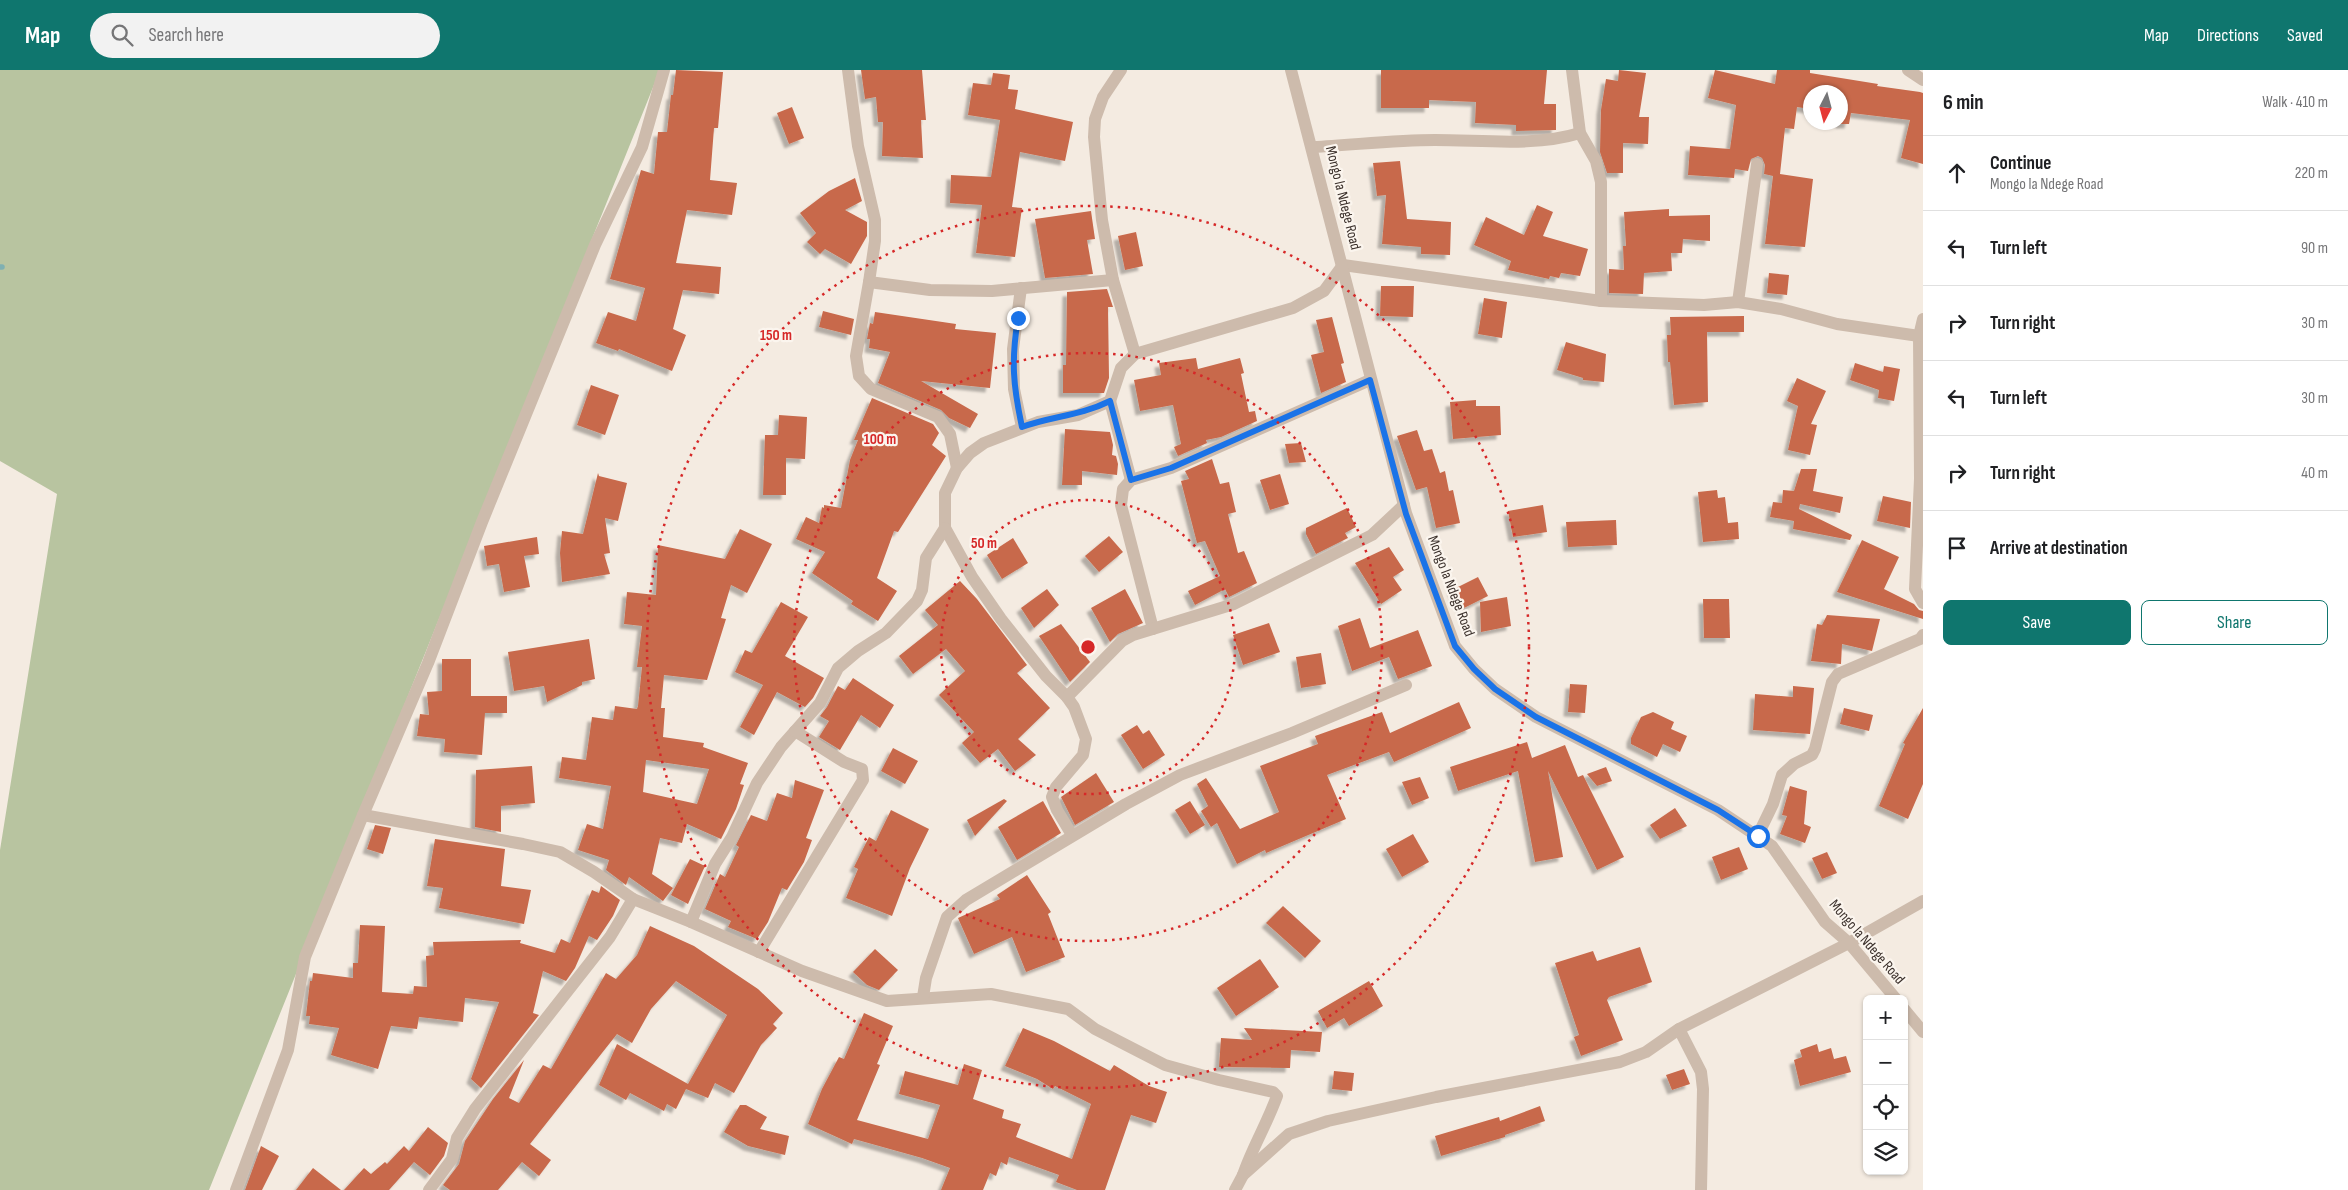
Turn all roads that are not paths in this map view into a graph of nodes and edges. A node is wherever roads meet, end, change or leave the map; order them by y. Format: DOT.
graph roads {
  1 [pos="664,70"];
  2 [pos="848,70"];
  3 [pos="1122,70"];
  4 [pos="1291,70"];
  5 [pos="1572,70"];
  6 [pos="1908,70"];
  7 [pos="1923,80"];
  8 [pos="1580,133"];
  9 [pos="1313,147"];
  10 [pos="1756,164"];
  11 [pos="1343,265"];
  12 [pos="1113,280"];
  13 [pos="869,282"];
  14 [pos="1021,288"];
  15 [pos="1601,301"];
  16 [pos="1738,302"];
  17 [pos="1923,319"];
  18 [pos="1920,336"];
  19 [pos="1135,354"];
  20 [pos="1370,380"];
  21 [pos="1110,401"];
  22 [pos="1022,427"];
  23 [pos="957,468"];
  24 [pos="1131,480"];
  25 [pos="1404,505"];
  26 [pos="945,528"];
  27 [pos="1923,603"];
  28 [pos="1153,629"];
  29 [pos="1923,635"];
  30 [pos="1406,686"];
  31 [pos="1068,697"];
  32 [pos="795,731"];
  33 [pos="362,815"];
  34 [pos="1072,835"];
  35 [pos="1758,836"];
  36 [pos="633,899"];
  37 [pos="1923,901"];
  38 [pos="691,922"];
  39 [pos="1849,943"];
  40 [pos="759,952"];
  41 [pos="1893,995"];
  42 [pos="923,998"];
  43 [pos="1908,1014"];
  44 [pos="1679,1030"];
  45 [pos="1923,1032"];
  46 [pos="1243,1175"];
  47 [pos="236,1190"];
  48 [pos="429,1190"];
  49 [pos="1235,1190"];
  50 [pos="1701,1190"];
  1 -- 33 [label="street"];
  2 -- 13 [label="street"];
  3 -- 12 [label="street"];
  4 -- 9 [label="street, Mongo la Ndege Road"];
  5 -- 8 [label="street"];
  6 -- 7 [label="street"];
  8 -- 9 [label="street"];
  8 -- 15 [label="street"];
  9 -- 11 [label="street, Mongo la Ndege Road"];
  10 -- 16 [label="street"];
  11 -- 15 [label="street"];
  11 -- 19 [label="street"];
  11 -- 20 [label="street, Mongo la Ndege Road"];
  12 -- 14 [label="street"];
  12 -- 19 [label="street"];
  13 -- 14 [label="street"];
  13 -- 23 [label="street"];
  14 -- 22 [label="street"];
  15 -- 16 [label="street"];
  16 -- 18 [label="street"];
  17 -- 18 [label="street"];
  18 -- 27 [label="street"];
  19 -- 21 [label="street"];
  20 -- 24 [label="street"];
  20 -- 25 [label="street, Mongo la Ndege Road"];
  21 -- 22 [label="street"];
  21 -- 24 [label="street"];
  22 -- 23 [label="street"];
  23 -- 26 [label="street"];
  24 -- 28 [label="street"];
  25 -- 28 [label="street"];
  25 -- 35 [label="street, Mongo la Ndege Road"];
  26 -- 31 [label="street"];
  26 -- 32 [label="street"];
  28 -- 31 [label="street"];
  29 -- 35 [label="street"];
  30 -- 34 [label="street"];
  31 -- 34 [label="street"];
  32 -- 38 [label="street"];
  32 -- 40 [label="street"];
  33 -- 36 [label="street"];
  33 -- 47 [label="street"];
  34 -- 42 [label="street"];
  35 -- 39 [label="street, Mongo la Ndege Road"];
  36 -- 38 [label="street"];
  36 -- 48 [label="street"];
  37 -- 39 [label="street"];
  38 -- 40 [label="street"];
  39 -- 41 [label="street, Mongo la Ndege Road"];
  39 -- 44 [label="street"];
  40 -- 42 [label="street"];
  42 -- 46 [label="street"];
  43 -- 45 [label="street"];
  44 -- 46 [label="street"];
  44 -- 50 [label="street"];
  46 -- 49 [label="street"];
}
